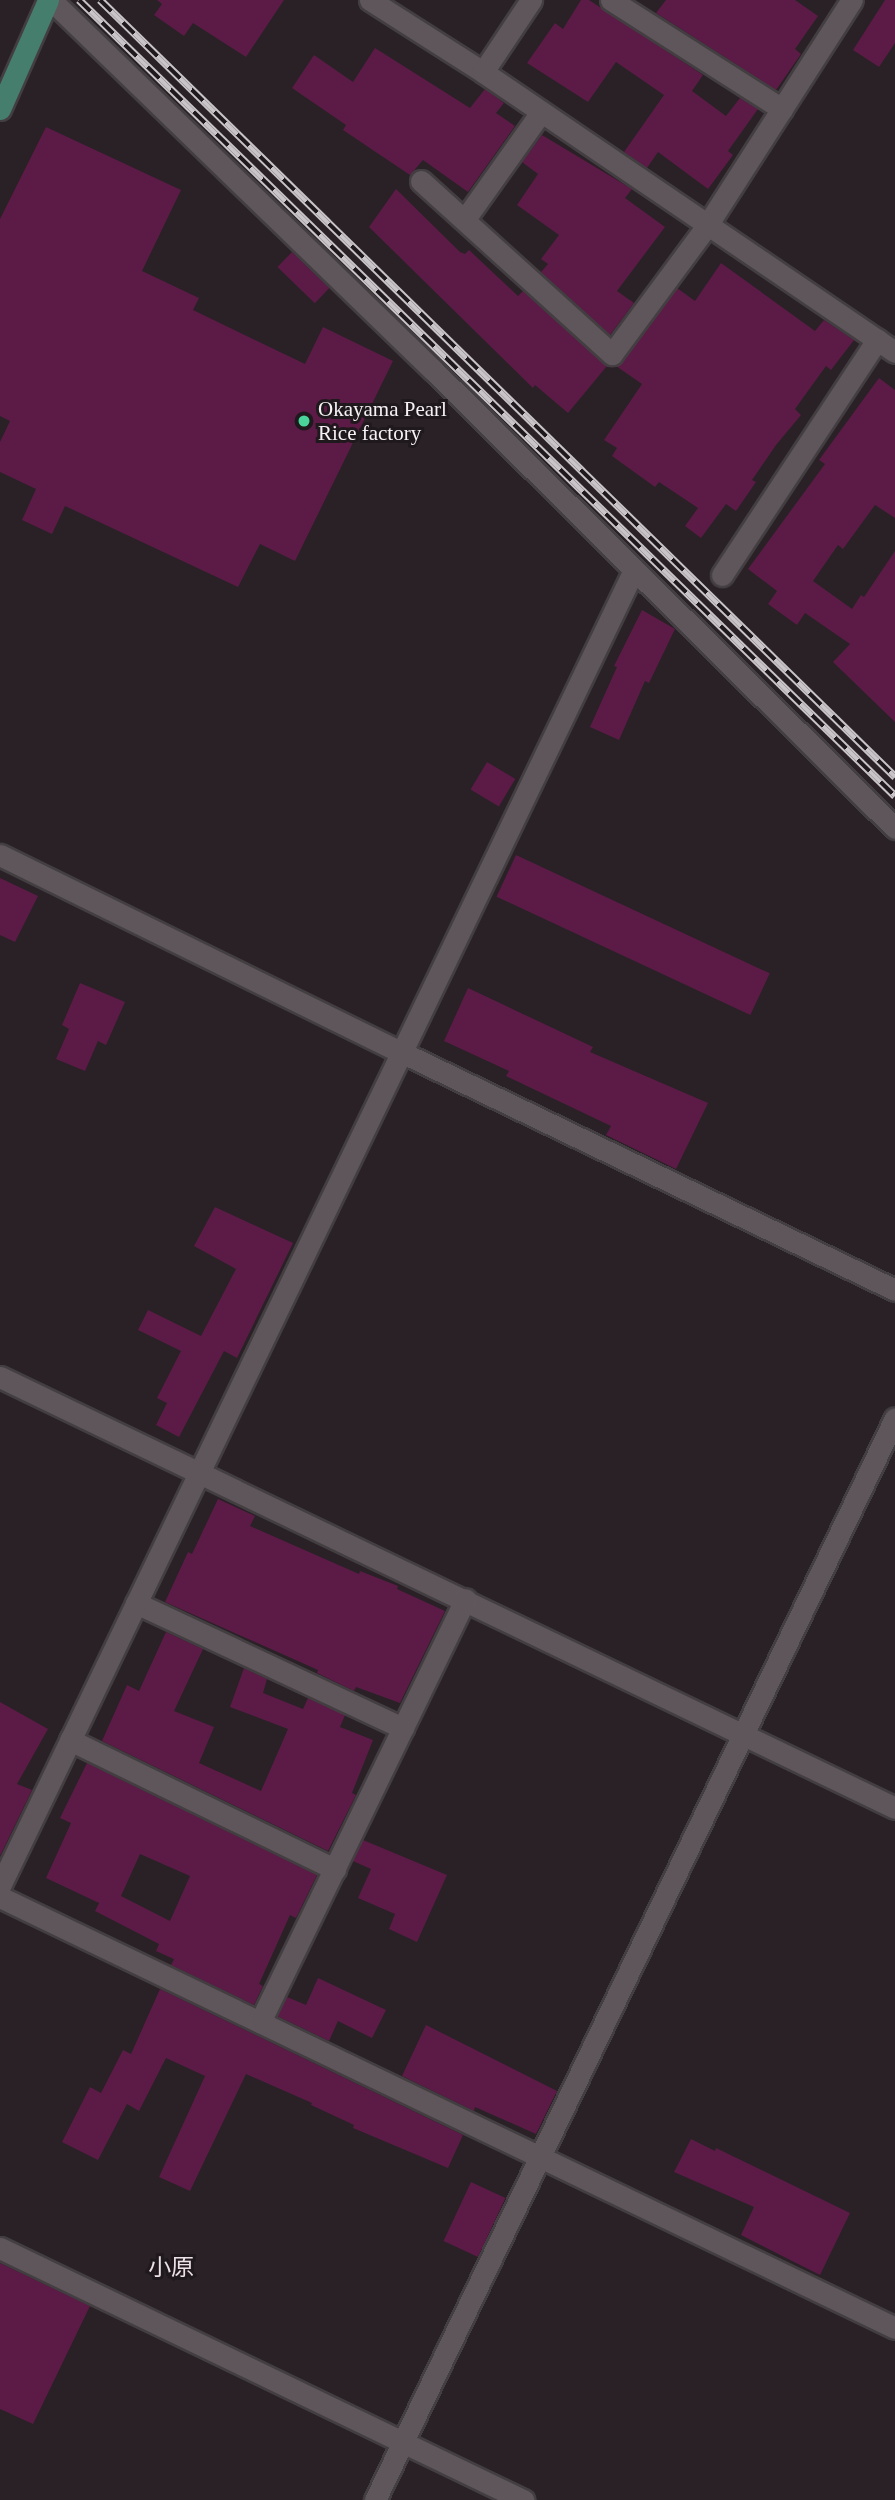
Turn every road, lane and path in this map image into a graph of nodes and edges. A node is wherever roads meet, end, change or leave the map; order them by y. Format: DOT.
graph roads {
  1 [pos="50,0"];
  2 [pos="370,0"];
  3 [pos="531,0"];
  4 [pos="611,0"];
  5 [pos="848,2"];
  6 [pos="483,72"];
  7 [pos="0,109"];
  8 [pos="782,109"];
  9 [pos="541,113"];
  10 [pos="421,181"];
  11 [pos="465,219"];
  12 [pos="706,227"];
  13 [pos="877,340"];
  14 [pos="895,352"];
  15 [pos="634,570"];
  16 [pos="722,575"];
  17 [pos="895,828"];
  18 [pos="0,855"];
  19 [pos="401,1052"];
  20 [pos="895,1290"];
  21 [pos="0,1377"];
  22 [pos="895,1418"];
  23 [pos="198,1474"];
  24 [pos="465,1599"];
  25 [pos="136,1602"];
  26 [pos="403,1728"];
  27 [pos="743,1735"];
  28 [pos="70,1741"];
  29 [pos="895,1808"];
  30 [pos="335,1869"];
  31 [pos="0,1886"];
  32 [pos="0,1898"];
  33 [pos="260,2022"];
  34 [pos="540,2158"];
  35 [pos="0,2248"];
  36 [pos="895,2328"];
  37 [pos="403,2442"];
  38 [pos="376,2500"];
  39 [pos="523,2500"];
  1 -- 7 [label="main road"];
  1 -- 15 [label="street"];
  2 -- 6 [label="street"];
  3 -- 6 [label="street"];
  4 -- 8 [label="street"];
  5 -- 8 [label="street"];
  6 -- 9 [label="street"];
  8 -- 12 [label="street"];
  9 -- 11 [label="street"];
  9 -- 12 [label="street"];
  10 -- 11 [label="street"];
  11 -- 12 [label="street"];
  12 -- 13 [label="street"];
  13 -- 14 [label="street"];
  13 -- 16 [label="street"];
  15 -- 17 [label="street"];
  15 -- 19 [label="street"];
  18 -- 19 [label="street"];
  19 -- 20 [label="street"];
  19 -- 23 [label="street"];
  21 -- 23 [label="street"];
  22 -- 27 [label="street"];
  23 -- 24 [label="street"];
  23 -- 25 [label="street"];
  24 -- 26 [label="street"];
  24 -- 27 [label="street"];
  25 -- 26 [label="street"];
  25 -- 28 [label="street"];
  26 -- 30 [label="street"];
  27 -- 29 [label="street"];
  27 -- 34 [label="street"];
  28 -- 30 [label="street"];
  28 -- 31 [label="street"];
  30 -- 33 [label="street"];
  32 -- 33 [label="street"];
  33 -- 34 [label="street"];
  34 -- 36 [label="street"];
  34 -- 37 [label="street"];
  35 -- 37 [label="street"];
  37 -- 38 [label="street"];
  37 -- 39 [label="street"];
}
